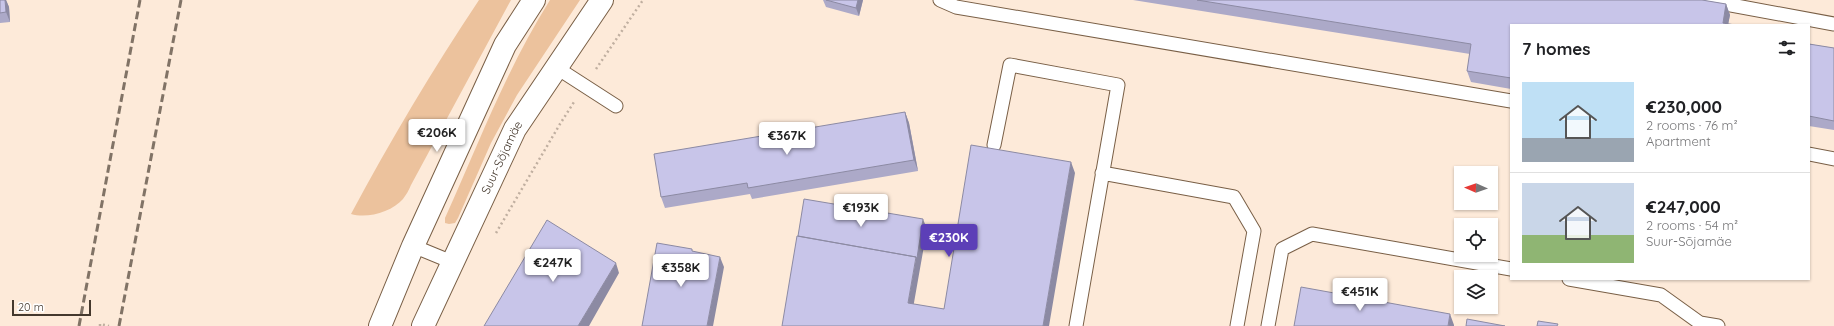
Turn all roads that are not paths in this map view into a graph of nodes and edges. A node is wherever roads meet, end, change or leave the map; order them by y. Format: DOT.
graph roads {
  1 [pos="534,0"];
  2 [pos="602,0"];
  3 [pos="940,0"];
  4 [pos="1704,0"];
  5 [pos="1834,24"];
  6 [pos="557,68"];
  7 [pos="1510,102"];
  8 [pos="616,106"];
  9 [pos="994,145"];
  10 [pos="1810,154"];
  11 [pos="1834,159"];
  12 [pos="1102,173"];
  13 [pos="413,246"];
  14 [pos="452,262"];
  15 [pos="1510,269"];
  16 [pos="1575,280"];
  17 [pos="380,326"];
  18 [pos="423,326"];
  19 [pos="1076,326"];
  20 [pos="1237,326"];
  21 [pos="1268,326"];
  22 [pos="1718,326"];
  1 -- 13 [label="main road"];
  2 -- 6 [label="main road, Suur-Sõjamäe"];
  3 -- 7 [label="lane"];
  4 -- 5 [label="lane"];
  6 -- 8 [label="lane"];
  6 -- 14 [label="main road, Suur-Sõjamäe"];
  9 -- 12 [label="lane"];
  10 -- 11 [label="lane"];
  12 -- 19 [label="lane"];
  12 -- 20 [label="lane"];
  13 -- 14 [label="lane"];
  13 -- 17 [label="main road"];
  14 -- 18 [label="main road, Suur-Sõjamäe"];
  15 -- 21 [label="lane"];
  16 -- 22 [label="lane"];
}
